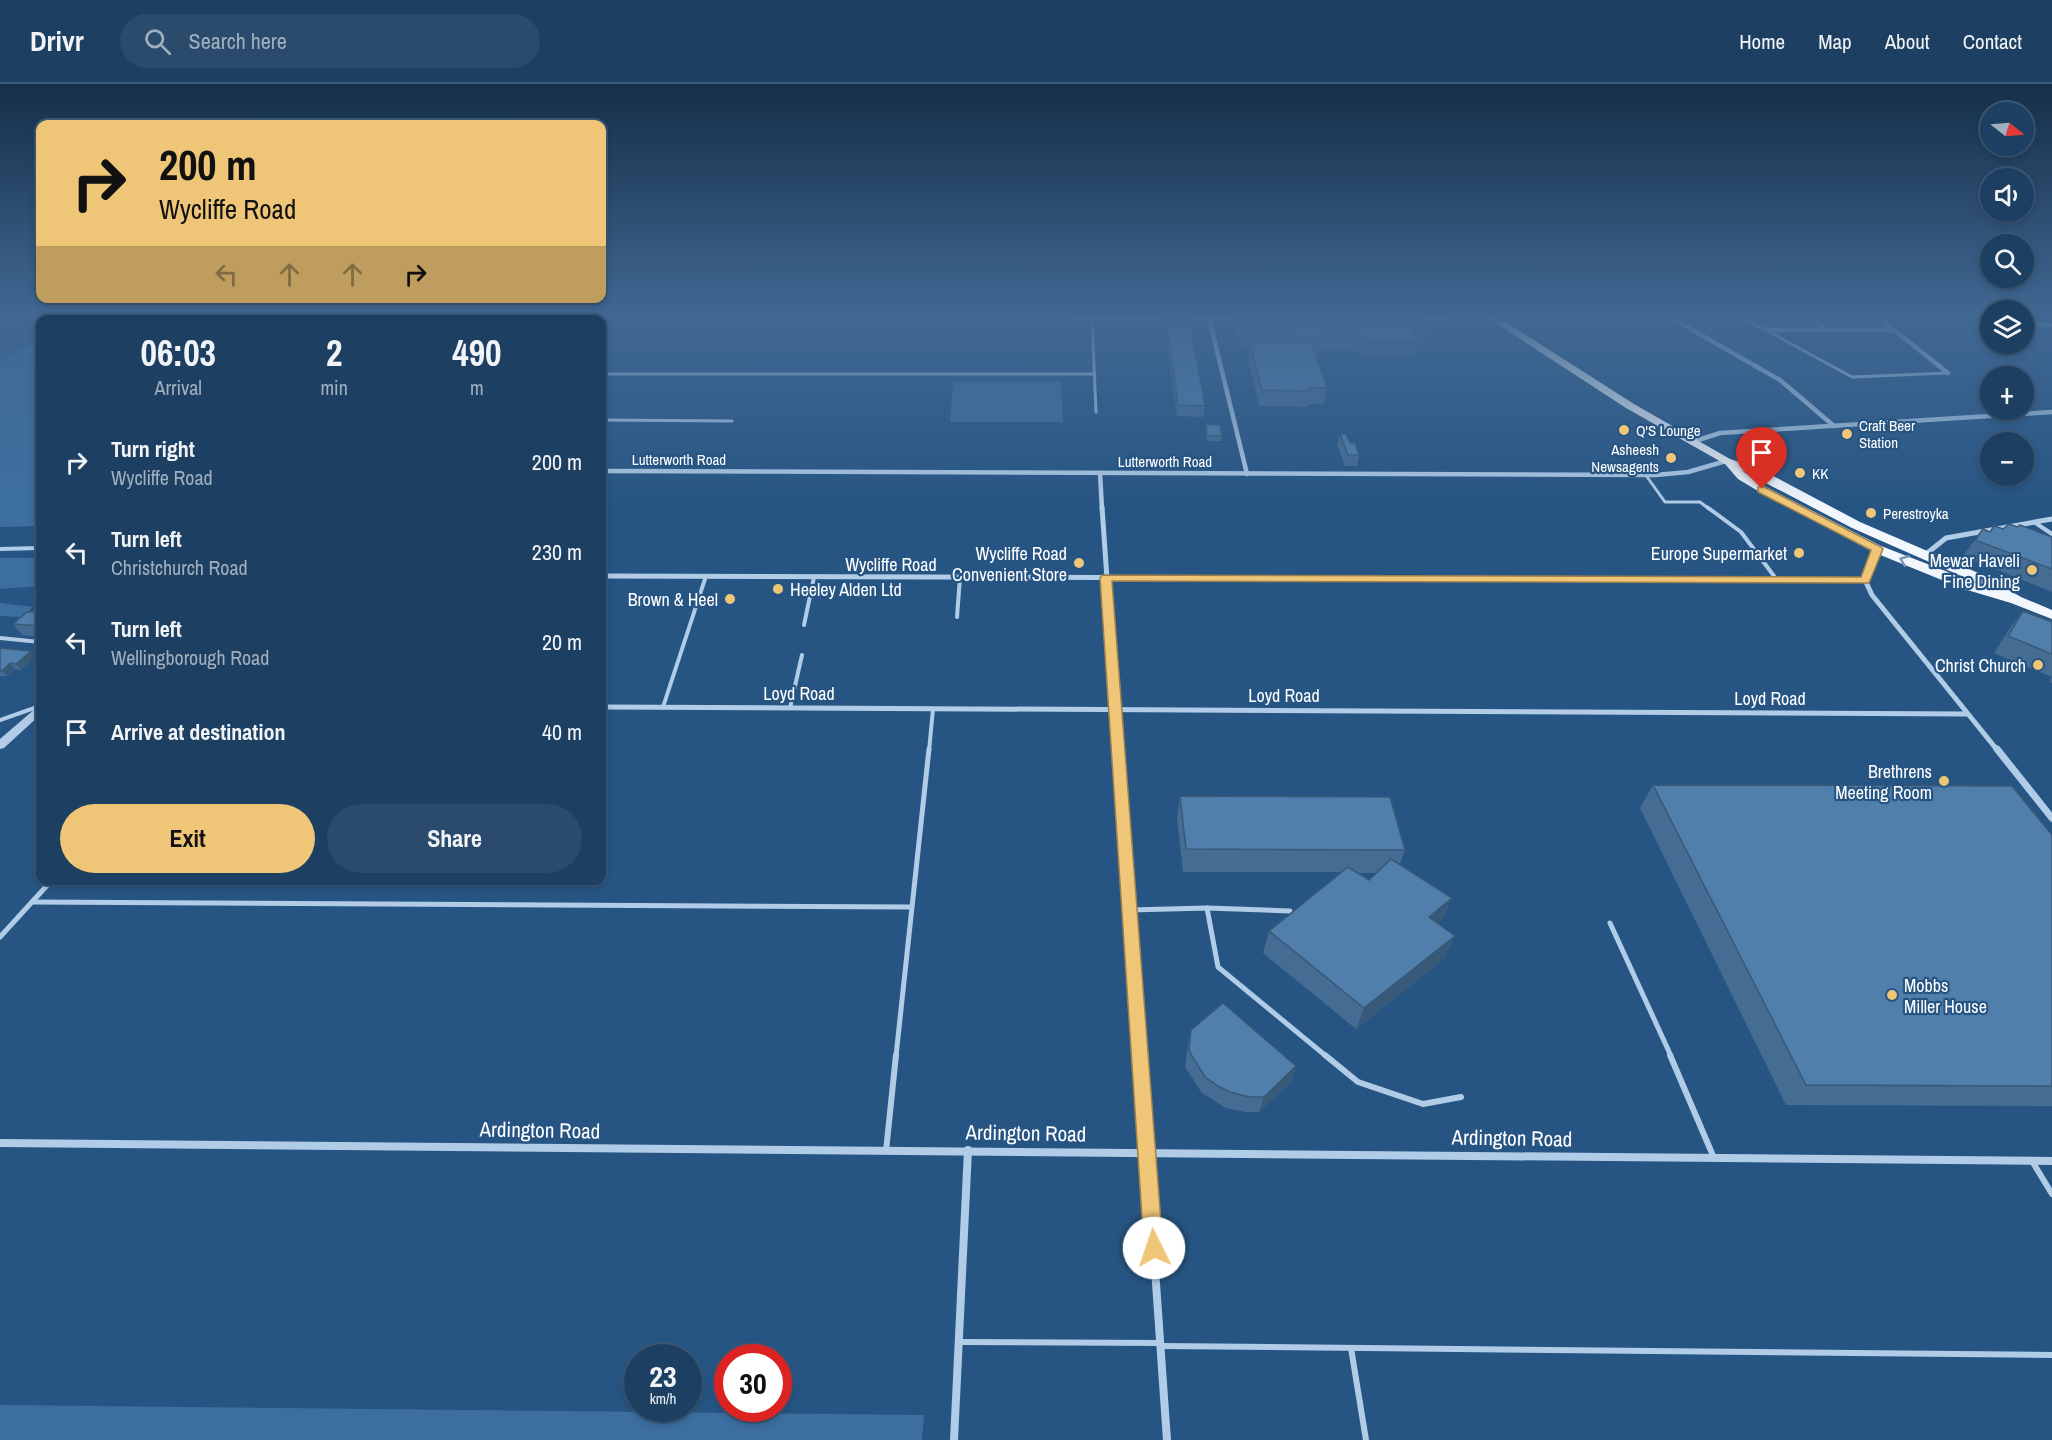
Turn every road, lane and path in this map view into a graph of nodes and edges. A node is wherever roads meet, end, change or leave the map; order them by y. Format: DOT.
graph roads {
  1 [pos="1094,379"];
  2 [pos="1224,379"];
  3 [pos="1588,379"];
  4 [pos="1779,379"];
  5 [pos="1096,412"];
  6 [pos="2052,412"];
  7 [pos="606,420"];
  8 [pos="732,421"];
  9 [pos="1835,426"];
  10 [pos="1692,442"];
  11 [pos="1726,461"];
  12 [pos="606,471"];
  13 [pos="1100,473"];
  14 [pos="1247,474"];
  15 [pos="1645,474"];
  16 [pos="2052,519"];
  17 [pos="2034,522"];
  18 [pos="1856,525"];
  19 [pos="2052,534"];
  20 [pos="36,548"];
  21 [pos="0,549"];
  22 [pos="1877,549"];
  23 [pos="1926,554"];
  24 [pos="606,576"];
  25 [pos="706,576"];
  26 [pos="814,577"];
  27 [pos="960,577"];
  28 [pos="1106,578"];
  29 [pos="1777,580"];
  30 [pos="1865,580"];
  31 [pos="2016,600"];
  32 [pos="2052,615"];
  33 [pos="957,617"];
  34 [pos="804,625"];
  35 [pos="0,639"];
  36 [pos="36,642"];
  37 [pos="802,655"];
  38 [pos="606,707"];
  39 [pos="663,707"];
  40 [pos="790,708"];
  41 [pos="36,709"];
  42 [pos="933,709"];
  43 [pos="1116,710"];
  44 [pos="36,712"];
  45 [pos="1967,714"];
  46 [pos="0,720"];
  47 [pos="0,745"];
  48 [pos="2052,818"];
  49 [pos="48,885"];
  50 [pos="33,902"];
  51 [pos="910,907"];
  52 [pos="1207,908"];
  53 [pos="1130,910"];
  54 [pos="1290,910"];
  55 [pos="1610,923"];
  56 [pos="0,937"];
  57 [pos="1461,1097"];
  58 [pos="0,1143"];
  59 [pos="968,1150"];
  60 [pos="886,1151"];
  61 [pos="1147,1153"];
  62 [pos="1714,1158"];
  63 [pos="2032,1161"];
  64 [pos="2052,1161"];
  65 [pos="2052,1194"];
  66 [pos="958,1342"];
  67 [pos="1160,1345"];
  68 [pos="1351,1348"];
  69 [pos="2052,1354"];
  70 [pos="954,1440"];
  71 [pos="1167,1440"];
  72 [pos="1366,1440"];
  1 -- 5 [label="lane"];
  2 -- 14 [label="street"];
  3 -- 10 [label="main road"];
  4 -- 9 [label="street"];
  6 -- 9 [label="street"];
  7 -- 8 [label="lane"];
  9 -- 10 [label="street"];
  10 -- 11 [label="main road"];
  11 -- 15 [label="street, Lutterworth Road"];
  11 -- 18 [label="main road"];
  11 -- 22 [label="main road"];
  12 -- 13 [label="street, Lutterworth Road"];
  13 -- 14 [label="street, Lutterworth Road"];
  13 -- 28 [label="street"];
  14 -- 15 [label="street, Lutterworth Road"];
  15 -- 29 [label="lane"];
  16 -- 17 [label="street"];
  17 -- 19 [label="lane"];
  17 -- 23 [label="street"];
  18 -- 22 [label="main road"];
  18 -- 23 [label="main road"];
  20 -- 21 [label="lane"];
  22 -- 30 [label="street"];
  31 -- 22 [label="main road, one-way"];
  23 -- 31 [label="main road"];
  24 -- 25 [label="street, Wycliffe Road"];
  25 -- 26 [label="street, Wycliffe Road"];
  25 -- 39 [label="lane"];
  26 -- 27 [label="street, Wycliffe Road"];
  26 -- 34 [label="lane"];
  27 -- 28 [label="street, Wycliffe Road"];
  27 -- 33 [label="lane"];
  28 -- 29 [label="street, Wycliffe Road"];
  28 -- 43 [label="street"];
  29 -- 30 [label="street, Wycliffe Road"];
  30 -- 45 [label="street"];
  31 -- 32 [label="main road"];
  35 -- 36 [label="lane"];
  37 -- 40 [label="lane"];
  38 -- 39 [label="street, Loyd Road"];
  39 -- 40 [label="street, Loyd Road"];
  40 -- 42 [label="street, Loyd Road"];
  41 -- 46 [label="lane"];
  42 -- 43 [label="street, Loyd Road"];
  42 -- 51 [label="lane"];
  43 -- 45 [label="street, Loyd Road"];
  43 -- 53 [label="street"];
  44 -- 47 [label="street"];
  45 -- 48 [label="street"];
  49 -- 50 [label="lane"];
  50 -- 51 [label="lane"];
  50 -- 56 [label="lane"];
  51 -- 60 [label="lane"];
  52 -- 53 [label="lane"];
  52 -- 54 [label="lane"];
  52 -- 57 [label="lane"];
  53 -- 61 [label="street"];
  55 -- 62 [label="lane"];
  58 -- 60 [label="street, Ardington Road"];
  59 -- 60 [label="street, Ardington Road"];
  59 -- 61 [label="street, Ardington Road"];
  59 -- 66 [label="street"];
  61 -- 62 [label="street, Ardington Road"];
  61 -- 67 [label="street"];
  62 -- 63 [label="street, Ardington Road"];
  63 -- 64 [label="street, Ardington Road"];
  63 -- 65 [label="lane"];
  66 -- 67 [label="lane"];
  66 -- 70 [label="street"];
  67 -- 68 [label="lane"];
  67 -- 71 [label="street"];
  68 -- 69 [label="lane"];
  68 -- 72 [label="lane"];
}
